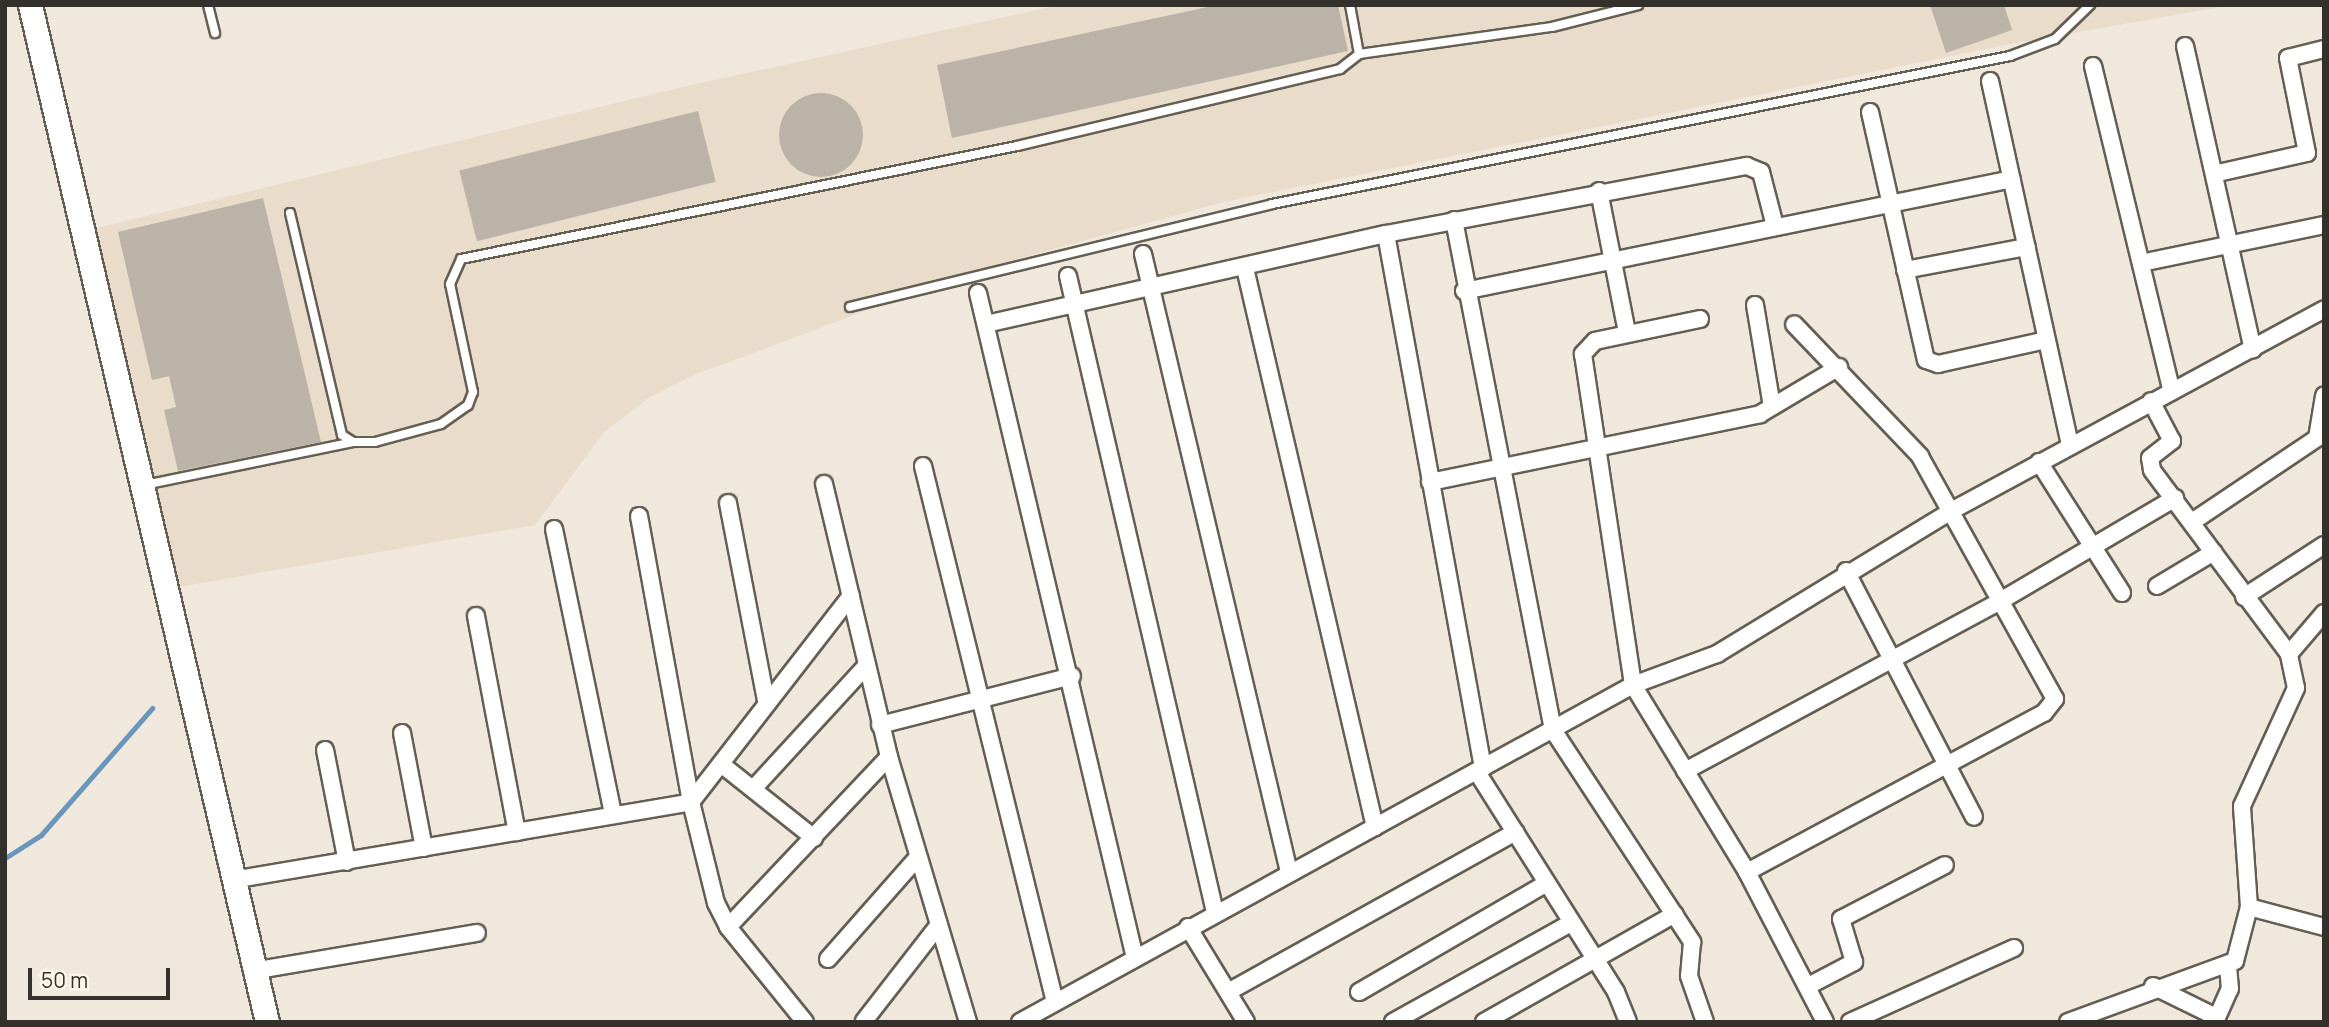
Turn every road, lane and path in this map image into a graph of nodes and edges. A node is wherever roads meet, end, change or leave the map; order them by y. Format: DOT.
graph roads {
  1 [pos="30,5"];
  2 [pos="208,5"];
  3 [pos="1350,5"];
  4 [pos="1638,5"];
  5 [pos="2090,5"];
  6 [pos="215,33"];
  7 [pos="2185,46"];
  8 [pos="2324,49"];
  9 [pos="1359,54"];
  10 [pos="2093,66"];
  11 [pos="1990,81"];
  12 [pos="1870,113"];
  13 [pos="2316,143"];
  14 [pos="2218,173"];
  15 [pos="2012,180"];
  16 [pos="1599,191"];
  17 [pos="1889,203"];
  18 [pos="290,213"];
  19 [pos="1454,220"];
  20 [pos="2324,225"];
  21 [pos="1775,226"];
  22 [pos="1386,234"];
  23 [pos="2232,242"];
  24 [pos="2027,247"];
  25 [pos="1143,254"];
  26 [pos="1611,262"];
  27 [pos="2141,263"];
  28 [pos="1245,268"];
  29 [pos="1905,270"];
  30 [pos="1068,276"];
  31 [pos="1152,290"];
  32 [pos="1464,291"];
  33 [pos="978,293"];
  34 [pos="1077,304"];
  35 [pos="1755,305"];
  36 [pos="850,307"];
  37 [pos="2324,309"];
  38 [pos="1700,319"];
  39 [pos="986,324"];
  40 [pos="1794,324"];
  41 [pos="1627,334"];
  42 [pos="2046,340"];
  43 [pos="2253,349"];
  44 [pos="1839,367"];
  45 [pos="2172,391"];
  46 [pos="2324,396"];
  47 [pos="2151,401"];
  48 [pos="1772,407"];
  49 [pos="353,442"];
  50 [pos="2070,446"];
  51 [pos="1598,449"];
  52 [pos="2039,462"];
  53 [pos="923,466"];
  54 [pos="1499,469"];
  55 [pos="1430,482"];
  56 [pos="824,484"];
  57 [pos="141,485"];
  58 [pos="2175,498"];
  59 [pos="728,503"];
  60 [pos="1953,510"];
  61 [pos="639,516"];
  62 [pos="2192,522"];
  63 [pos="554,529"];
  64 [pos="2324,545"];
  65 [pos="2093,549"];
  66 [pos="2214,552"];
  67 [pos="1846,571"];
  68 [pos="2157,586"];
  69 [pos="2122,593"];
  70 [pos="851,596"];
  71 [pos="2244,597"];
  72 [pos="2002,600"];
  73 [pos="2324,613"];
  74 [pos="476,616"];
  75 [pos="2289,654"];
  76 [pos="1894,660"];
  77 [pos="867,665"];
  78 [pos="1072,676"];
  79 [pos="1633,685"];
  80 [pos="981,699"];
  81 [pos="766,701"];
  82 [pos="880,725"];
  83 [pos="1553,730"];
  84 [pos="402,733"];
  85 [pos="325,750"];
  86 [pos="889,757"];
  87 [pos="720,764"];
  88 [pos="1950,764"];
  89 [pos="1480,770"];
  90 [pos="1685,771"];
  91 [pos="753,789"];
  92 [pos="691,802"];
  93 [pos="613,815"];
  94 [pos="1974,817"];
  95 [pos="1375,827"];
  96 [pos="517,832"];
  97 [pos="1516,832"];
  98 [pos="814,838"];
  99 [pos="424,848"];
  100 [pos="916,858"];
  101 [pos="347,862"];
  102 [pos="1945,865"];
  103 [pos="1289,872"];
  104 [pos="1746,872"];
  105 [pos="232,880"];
  106 [pos="1545,884"];
  107 [pos="2249,907"];
  108 [pos="1215,912"];
  109 [pos="1675,914"];
  110 [pos="1571,923"];
  111 [pos="938,926"];
  112 [pos="728,927"];
  113 [pos="2324,927"];
  114 [pos="1188,928"];
  115 [pos="477,933"];
  116 [pos="2014,948"];
  117 [pos="1135,958"];
  118 [pos="828,959"];
  119 [pos="1596,962"];
  120 [pos="2228,967"];
  121 [pos="252,971"];
  122 [pos="1810,985"];
  123 [pos="2153,986"];
  124 [pos="1228,992"];
  125 [pos="1359,992"];
  126 [pos="1055,1002"];
  127 [pos="2103,1015"];
  128 [pos="2215,1020"];
  129 [pos="864,1021"];
  130 [pos="267,1022"];
  131 [pos="805,1022"];
  132 [pos="968,1022"];
  133 [pos="1020,1022"];
  134 [pos="1246,1022"];
  135 [pos="1393,1022"];
  136 [pos="1484,1022"];
  137 [pos="1628,1022"];
  138 [pos="1704,1022"];
  139 [pos="1825,1022"];
  140 [pos="1850,1022"];
  141 [pos="2068,1022"];
  1 -- 57 [label="street"];
  2 -- 6 [label="lane"];
  3 -- 9 [label="lane"];
  4 -- 9 [label="lane"];
  5 -- 36 [label="lane"];
  7 -- 14 [label="street"];
  8 -- 13 [label="street"];
  9 -- 49 [label="lane"];
  10 -- 27 [label="street"];
  11 -- 15 [label="street"];
  12 -- 17 [label="street"];
  13 -- 14 [label="street"];
  14 -- 23 [label="street"];
  15 -- 17 [label="street"];
  15 -- 24 [label="street"];
  16 -- 19 [label="street"];
  16 -- 21 [label="street"];
  16 -- 26 [label="street"];
  17 -- 21 [label="street"];
  17 -- 29 [label="street"];
  18 -- 49 [label="lane"];
  19 -- 22 [label="street"];
  19 -- 32 [label="street"];
  20 -- 23 [label="street"];
  21 -- 26 [label="street"];
  22 -- 28 [label="street"];
  22 -- 55 [label="street"];
  23 -- 27 [label="street"];
  23 -- 43 [label="street"];
  24 -- 29 [label="street"];
  24 -- 42 [label="street"];
  25 -- 31 [label="street"];
  26 -- 32 [label="street"];
  26 -- 41 [label="street"];
  27 -- 45 [label="street"];
  28 -- 31 [label="street"];
  28 -- 95 [label="street"];
  29 -- 42 [label="street"];
  30 -- 34 [label="street"];
  31 -- 34 [label="street"];
  31 -- 103 [label="street"];
  32 -- 54 [label="street"];
  33 -- 39 [label="street"];
  34 -- 39 [label="street"];
  34 -- 108 [label="street"];
  35 -- 48 [label="street"];
  37 -- 43 [label="street"];
  38 -- 41 [label="street"];
  39 -- 78 [label="street"];
  40 -- 44 [label="street"];
  41 -- 51 [label="street"];
  42 -- 50 [label="street"];
  43 -- 45 [label="street"];
  44 -- 48 [label="street"];
  44 -- 60 [label="street"];
  45 -- 47 [label="street"];
  46 -- 62 [label="street"];
  47 -- 50 [label="street"];
  47 -- 58 [label="street"];
  48 -- 51 [label="street"];
  49 -- 57 [label="lane"];
  50 -- 52 [label="street"];
  51 -- 54 [label="street"];
  51 -- 79 [label="street"];
  52 -- 60 [label="street"];
  52 -- 65 [label="street"];
  53 -- 80 [label="street"];
  54 -- 55 [label="street"];
  54 -- 83 [label="street"];
  55 -- 89 [label="street"];
  56 -- 70 [label="street"];
  57 -- 105 [label="street"];
  58 -- 62 [label="street"];
  58 -- 65 [label="street"];
  59 -- 81 [label="street"];
  60 -- 67 [label="street"];
  60 -- 72 [label="street"];
  61 -- 92 [label="street"];
  62 -- 66 [label="street"];
  63 -- 93 [label="street"];
  64 -- 71 [label="street"];
  65 -- 69 [label="street"];
  65 -- 72 [label="street"];
  66 -- 68 [label="street"];
  66 -- 71 [label="street"];
  67 -- 76 [label="street"];
  67 -- 79 [label="street"];
  70 -- 77 [label="street"];
  70 -- 81 [label="street"];
  71 -- 75 [label="street"];
  72 -- 76 [label="street"];
  72 -- 88 [label="street"];
  73 -- 75 [label="street"];
  74 -- 96 [label="street"];
  75 -- 107 [label="street"];
  76 -- 88 [label="street"];
  76 -- 90 [label="street"];
  77 -- 82 [label="street"];
  77 -- 91 [label="street"];
  78 -- 80 [label="street"];
  78 -- 117 [label="street"];
  79 -- 83 [label="street"];
  79 -- 90 [label="street"];
  80 -- 82 [label="street"];
  80 -- 126 [label="street"];
  81 -- 87 [label="street"];
  82 -- 86 [label="street"];
  83 -- 89 [label="street"];
  83 -- 109 [label="street"];
  84 -- 99 [label="street"];
  85 -- 101 [label="street"];
  86 -- 98 [label="street"];
  86 -- 100 [label="street"];
  87 -- 91 [label="street"];
  87 -- 92 [label="street"];
  88 -- 94 [label="street"];
  88 -- 104 [label="street"];
  89 -- 95 [label="street"];
  89 -- 97 [label="street"];
  90 -- 104 [label="street"];
  91 -- 98 [label="street"];
  92 -- 93 [label="street"];
  92 -- 112 [label="street"];
  93 -- 96 [label="street"];
  95 -- 103 [label="street"];
  96 -- 99 [label="street"];
  97 -- 106 [label="street"];
  97 -- 124 [label="street"];
  98 -- 112 [label="street"];
  99 -- 101 [label="street"];
  100 -- 111 [label="street"];
  100 -- 118 [label="street"];
  101 -- 105 [label="street"];
  102 -- 122 [label="street"];
  103 -- 108 [label="street"];
  104 -- 122 [label="street"];
  105 -- 121 [label="street"];
  106 -- 110 [label="street"];
  106 -- 125 [label="street"];
  107 -- 113 [label="street"];
  107 -- 120 [label="street"];
  108 -- 114 [label="street"];
  109 -- 119 [label="street"];
  109 -- 138 [label="street"];
  110 -- 119 [label="street"];
  110 -- 135 [label="street"];
  111 -- 129 [label="street"];
  111 -- 132 [label="street"];
  112 -- 131 [label="street"];
  114 -- 117 [label="street"];
  114 -- 124 [label="street"];
  115 -- 121 [label="street"];
  116 -- 140 [label="street"];
  117 -- 126 [label="street"];
  119 -- 136 [label="street"];
  119 -- 137 [label="street"];
  120 -- 123 [label="street"];
  120 -- 128 [label="street"];
  121 -- 130 [label="street"];
  122 -- 139 [label="street"];
  123 -- 127 [label="street"];
  123 -- 128 [label="street"];
  124 -- 134 [label="street"];
  126 -- 133 [label="street"];
  127 -- 141 [label="street"];
}
